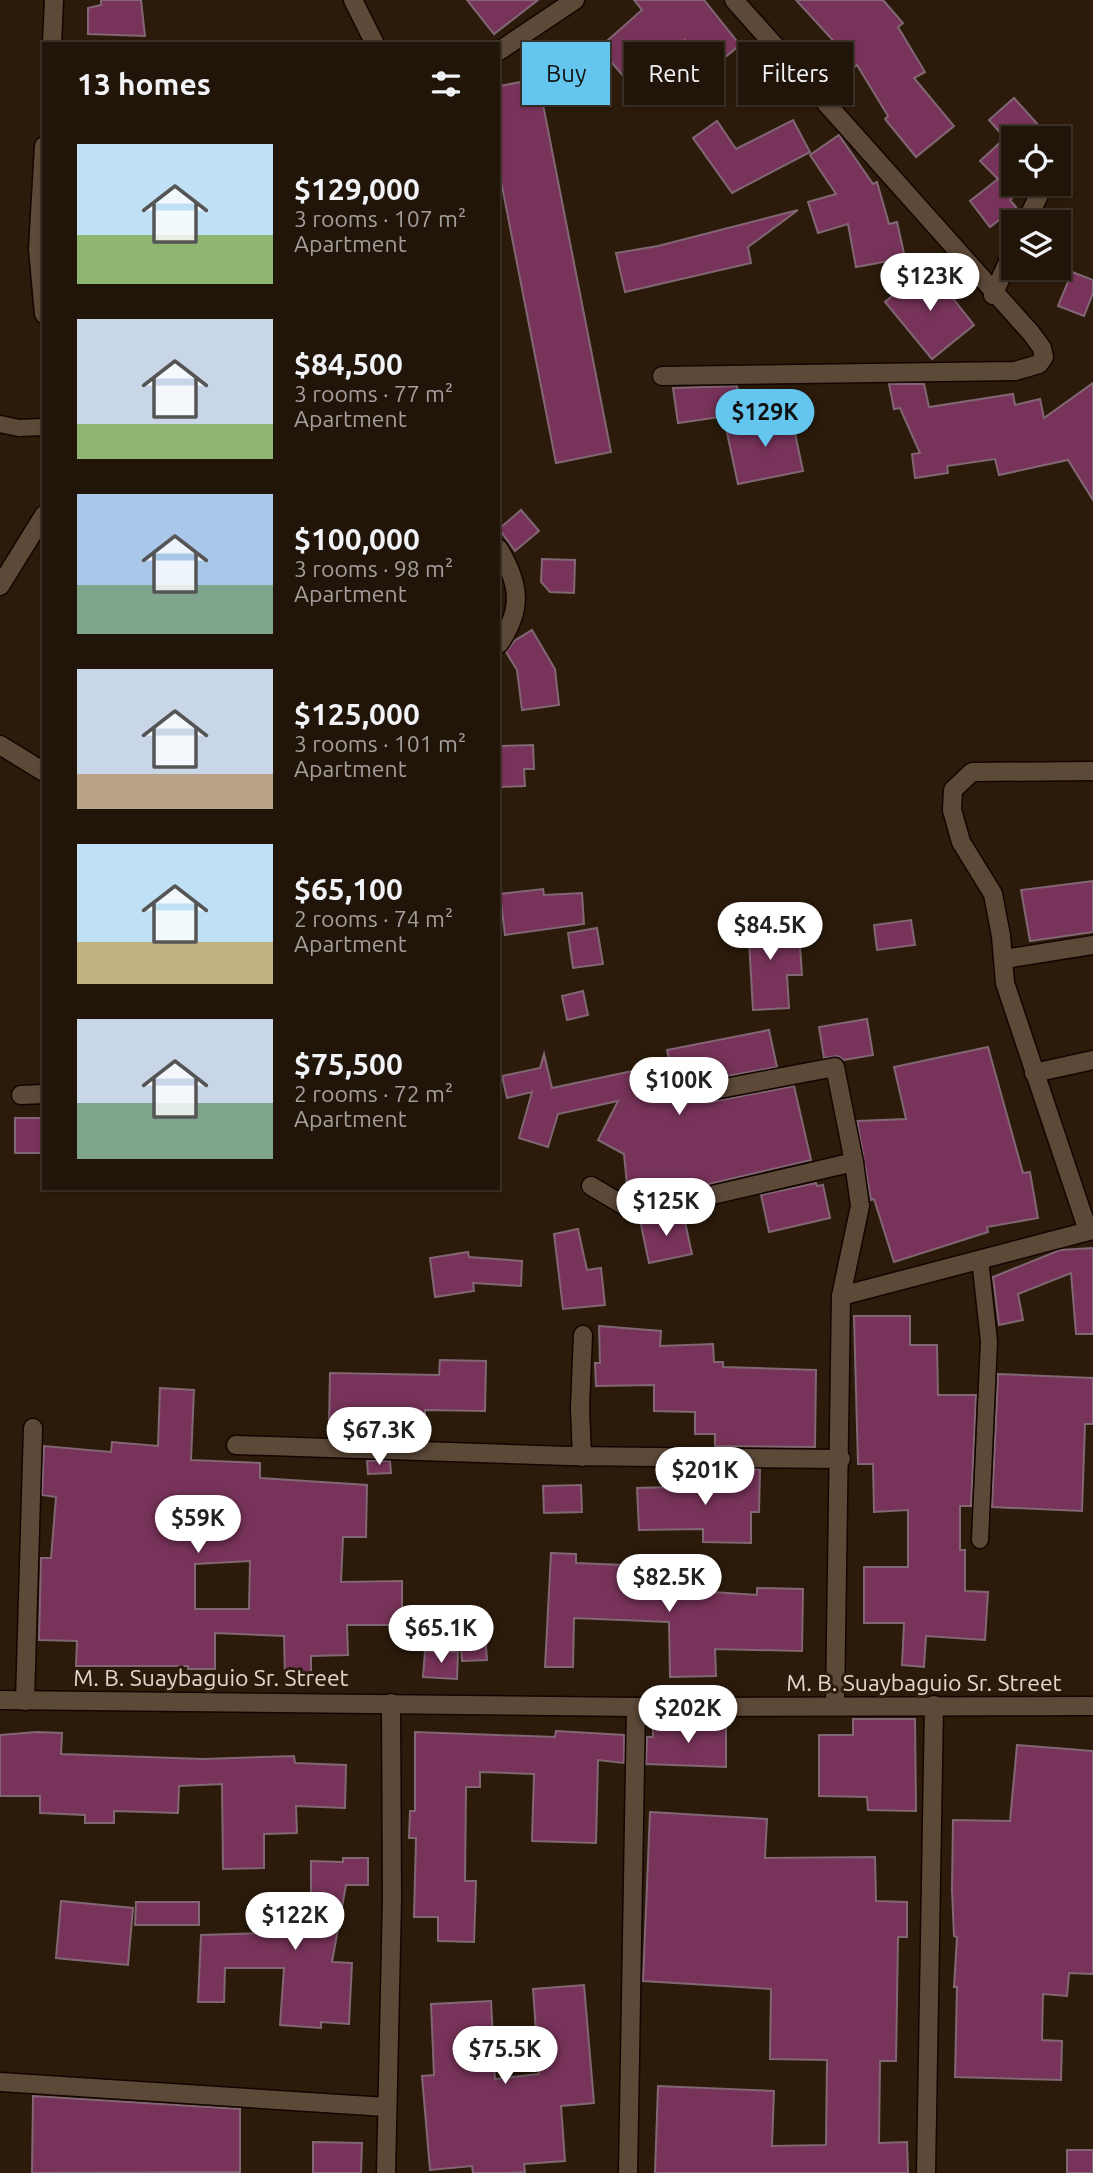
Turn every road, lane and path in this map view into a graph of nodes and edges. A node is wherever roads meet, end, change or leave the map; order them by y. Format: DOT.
graph roads {
  1 [pos="54,0"];
  2 [pos="353,0"];
  3 [pos="575,0"];
  4 [pos="734,0"];
  5 [pos="51,42"];
  6 [pos="374,42"];
  7 [pos="500,50"];
  8 [pos="42,180"];
  9 [pos="1001,277"];
  10 [pos="42,292"];
  11 [pos="993,295"];
  12 [pos="662,376"];
  13 [pos="0,424"];
  14 [pos="42,427"];
  15 [pos="42,517"];
  16 [pos="500,552"];
  17 [pos="0,586"];
  18 [pos="500,642"];
  19 [pos="0,745"];
  20 [pos="42,771"];
  21 [pos="1093,771"];
  22 [pos="1093,945"];
  23 [pos="1004,959"];
  24 [pos="1093,1060"];
  25 [pos="1034,1073"];
  26 [pos="709,1091"];
  27 [pos="42,1094"];
  28 [pos="21,1095"];
  29 [pos="854,1161"];
  30 [pos="591,1186"];
  31 [pos="1091,1231"];
  32 [pos="980,1259"];
  33 [pos="841,1296"];
  34 [pos="583,1335"];
  35 [pos="33,1428"];
  36 [pos="236,1446"];
  37 [pos="582,1457"];
  38 [pos="841,1459"];
  39 [pos="981,1540"];
  40 [pos="0,1700"];
  41 [pos="25,1701"];
  42 [pos="391,1703"];
  43 [pos="933,1705"];
  44 [pos="835,1706"];
  45 [pos="1093,1706"];
  46 [pos="636,1707"];
  47 [pos="0,2082"];
  48 [pos="386,2107"];
  49 [pos="386,2173"];
  50 [pos="628,2173"];
  51 [pos="926,2173"];
  1 -- 5 [label="street"];
  2 -- 6 [label="street"];
  3 -- 7 [label="street"];
  4 -- 11 [label="street"];
  8 -- 10 [label="street"];
  9 -- 11 [label="street"];
  11 -- 12 [label="street"];
  13 -- 14 [label="lane"];
  15 -- 17 [label="street"];
  16 -- 18 [label="street"];
  19 -- 20 [label="street"];
  21 -- 23 [label="street"];
  22 -- 23 [label="street"];
  23 -- 25 [label="street"];
  24 -- 25 [label="street"];
  25 -- 31 [label="street"];
  26 -- 29 [label="street"];
  27 -- 28 [label="street"];
  29 -- 30 [label="street"];
  29 -- 33 [label="street"];
  31 -- 32 [label="street"];
  32 -- 33 [label="street"];
  32 -- 39 [label="lane"];
  33 -- 38 [label="street"];
  34 -- 37 [label="street"];
  35 -- 41 [label="street"];
  36 -- 37 [label="street"];
  37 -- 38 [label="street"];
  38 -- 44 [label="street"];
  40 -- 41 [label="street, M. B. Suaybaguio Sr. Street"];
  41 -- 42 [label="street, M. B. Suaybaguio Sr. Street"];
  42 -- 46 [label="street, M. B. Suaybaguio Sr. Street"];
  42 -- 48 [label="street"];
  43 -- 44 [label="street, M. B. Suaybaguio Sr. Street"];
  43 -- 45 [label="street, M. B. Suaybaguio Sr. Street"];
  43 -- 51 [label="street"];
  44 -- 46 [label="street, M. B. Suaybaguio Sr. Street"];
  46 -- 50 [label="street"];
  47 -- 48 [label="street"];
  48 -- 49 [label="street"];
}
